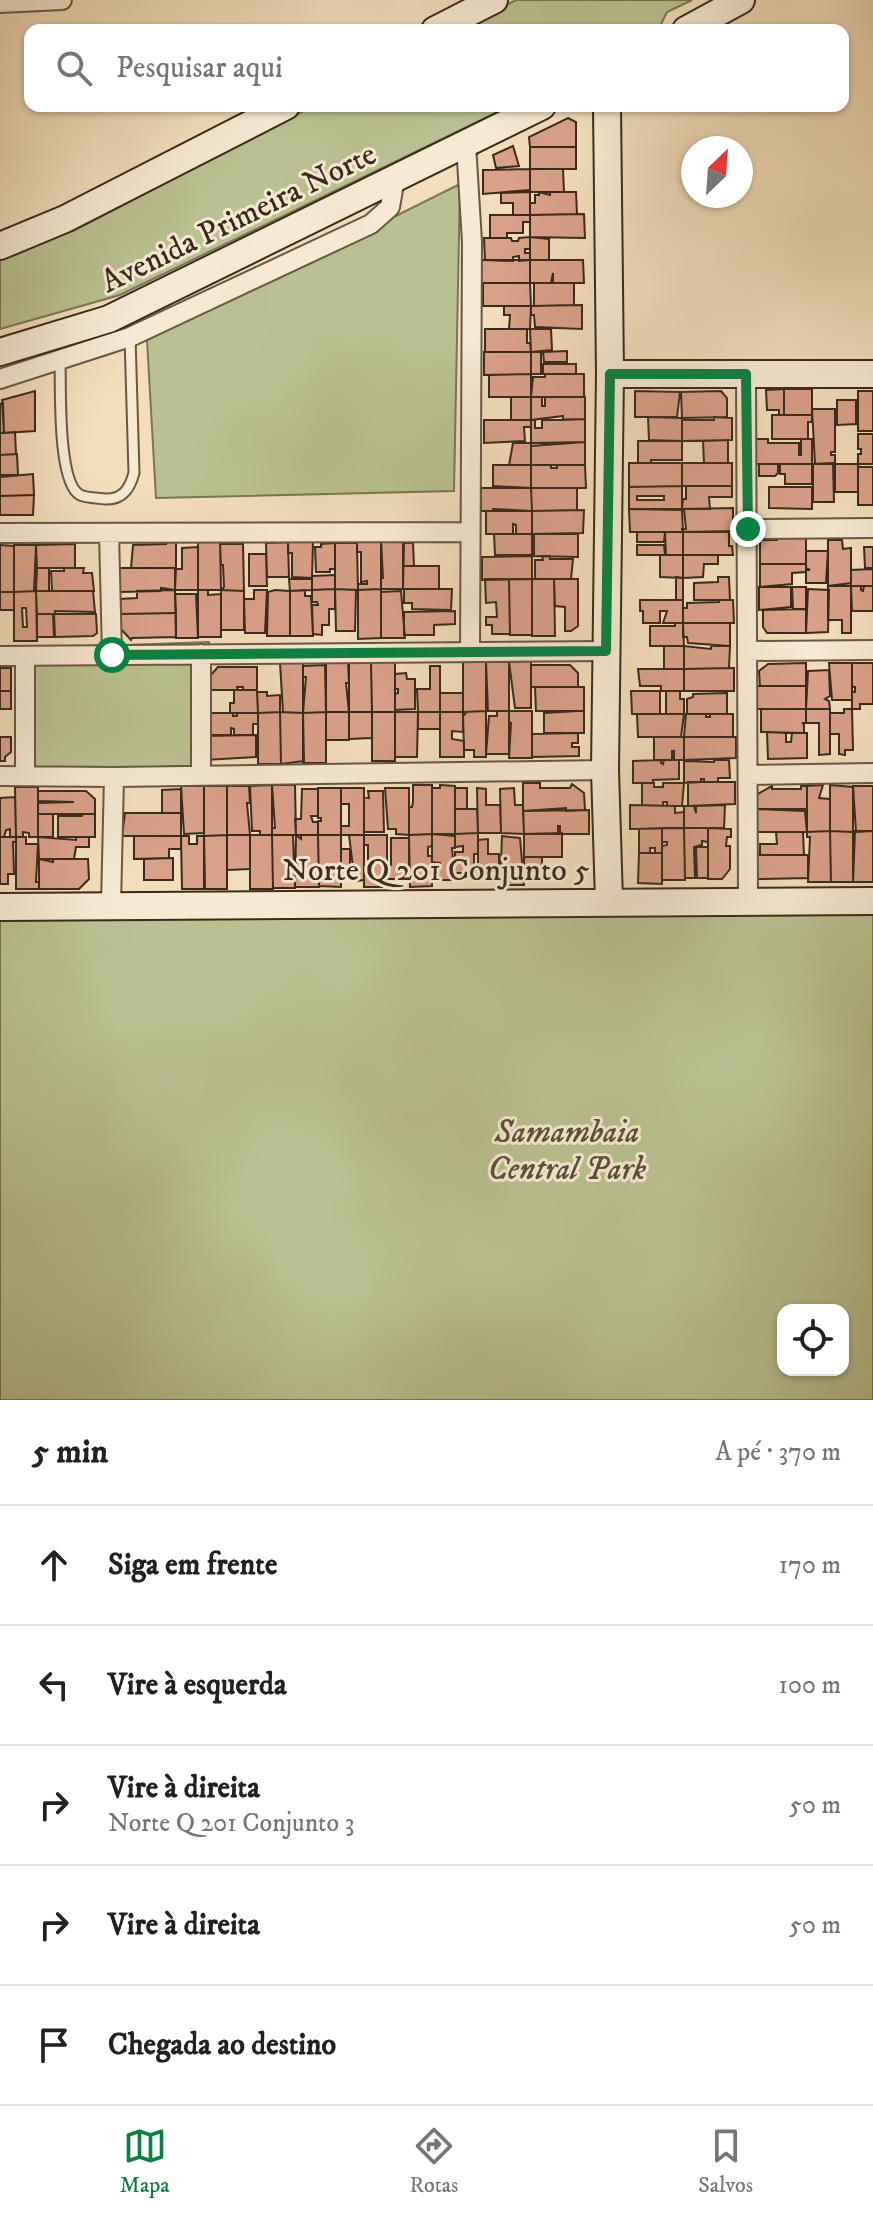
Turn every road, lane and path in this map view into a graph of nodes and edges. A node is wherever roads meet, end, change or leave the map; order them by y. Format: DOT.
graph roads {
  1 [pos="62,0"];
  2 [pos="494,0"];
  3 [pos="741,0"];
  4 [pos="28,1"];
  5 [pos="0,3"];
  6 [pos="447,24"];
  7 [pos="697,24"];
  8 [pos="274,112"];
  9 [pos="530,112"];
  10 [pos="607,112"];
  11 [pos="466,144"];
  12 [pos="395,178"];
  13 [pos="0,246"];
  14 [pos="130,337"];
  15 [pos="0,352"];
  16 [pos="60,361"];
  17 [pos="610,374"];
  18 [pos="746,374"];
  19 [pos="873,374"];
  20 [pos="0,379"];
  21 [pos="873,528"];
  22 [pos="748,529"];
  23 [pos="470,532"];
  24 [pos="0,533"];
  25 [pos="109,533"];
  26 [pos="873,650"];
  27 [pos="606,651"];
  28 [pos="748,651"];
  29 [pos="470,652"];
  30 [pos="201,654"];
  31 [pos="112,655"];
  32 [pos="0,656"];
  33 [pos="25,656"];
  34 [pos="605,770"];
  35 [pos="873,773"];
  36 [pos="201,775"];
  37 [pos="748,775"];
  38 [pos="0,776"];
  39 [pos="25,776"];
  40 [pos="114,777"];
  41 [pos="609,901"];
  42 [pos="748,901"];
  43 [pos="873,901"];
  44 [pos="111,905"];
  45 [pos="0,907"];
  1 -- 4 [label="street"];
  2 -- 6 [label="street"];
  3 -- 7 [label="street"];
  4 -- 5 [label="street"];
  8 -- 13 [label="street"];
  9 -- 11 [label="street, Avenida Primeira Norte"];
  10 -- 17 [label="street"];
  11 -- 12 [label="street, Avenida Primeira Norte"];
  11 -- 23 [label="street"];
  12 -- 14 [label="street"];
  12 -- 15 [label="street, Avenida Primeira Norte"];
  14 -- 16 [label="street"];
  14 -- 16 [label="lane"];
  16 -- 20 [label="street"];
  17 -- 18 [label="street"];
  17 -- 27 [label="street"];
  18 -- 19 [label="street"];
  18 -- 22 [label="street"];
  21 -- 22 [label="street"];
  22 -- 28 [label="street"];
  23 -- 25 [label="street"];
  23 -- 29 [label="street"];
  24 -- 25 [label="street"];
  25 -- 31 [label="street"];
  26 -- 28 [label="street"];
  27 -- 29 [label="street"];
  27 -- 34 [label="street"];
  28 -- 37 [label="street"];
  29 -- 30 [label="street"];
  30 -- 31 [label="street"];
  30 -- 36 [label="street"];
  31 -- 33 [label="street"];
  32 -- 33 [label="street"];
  33 -- 39 [label="street"];
  34 -- 36 [label="street"];
  34 -- 41 [label="street"];
  35 -- 37 [label="street"];
  36 -- 40 [label="street"];
  37 -- 42 [label="street"];
  38 -- 39 [label="street"];
  39 -- 40 [label="street"];
  40 -- 44 [label="street"];
  41 -- 42 [label="street, Norte Q 201 Conjunto 5"];
  41 -- 44 [label="street, Norte Q 201 Conjunto 5"];
  42 -- 43 [label="street, Norte Q 201 Conjunto 5"];
  44 -- 45 [label="street, Norte Q 201 Conjunto 5"];
}
